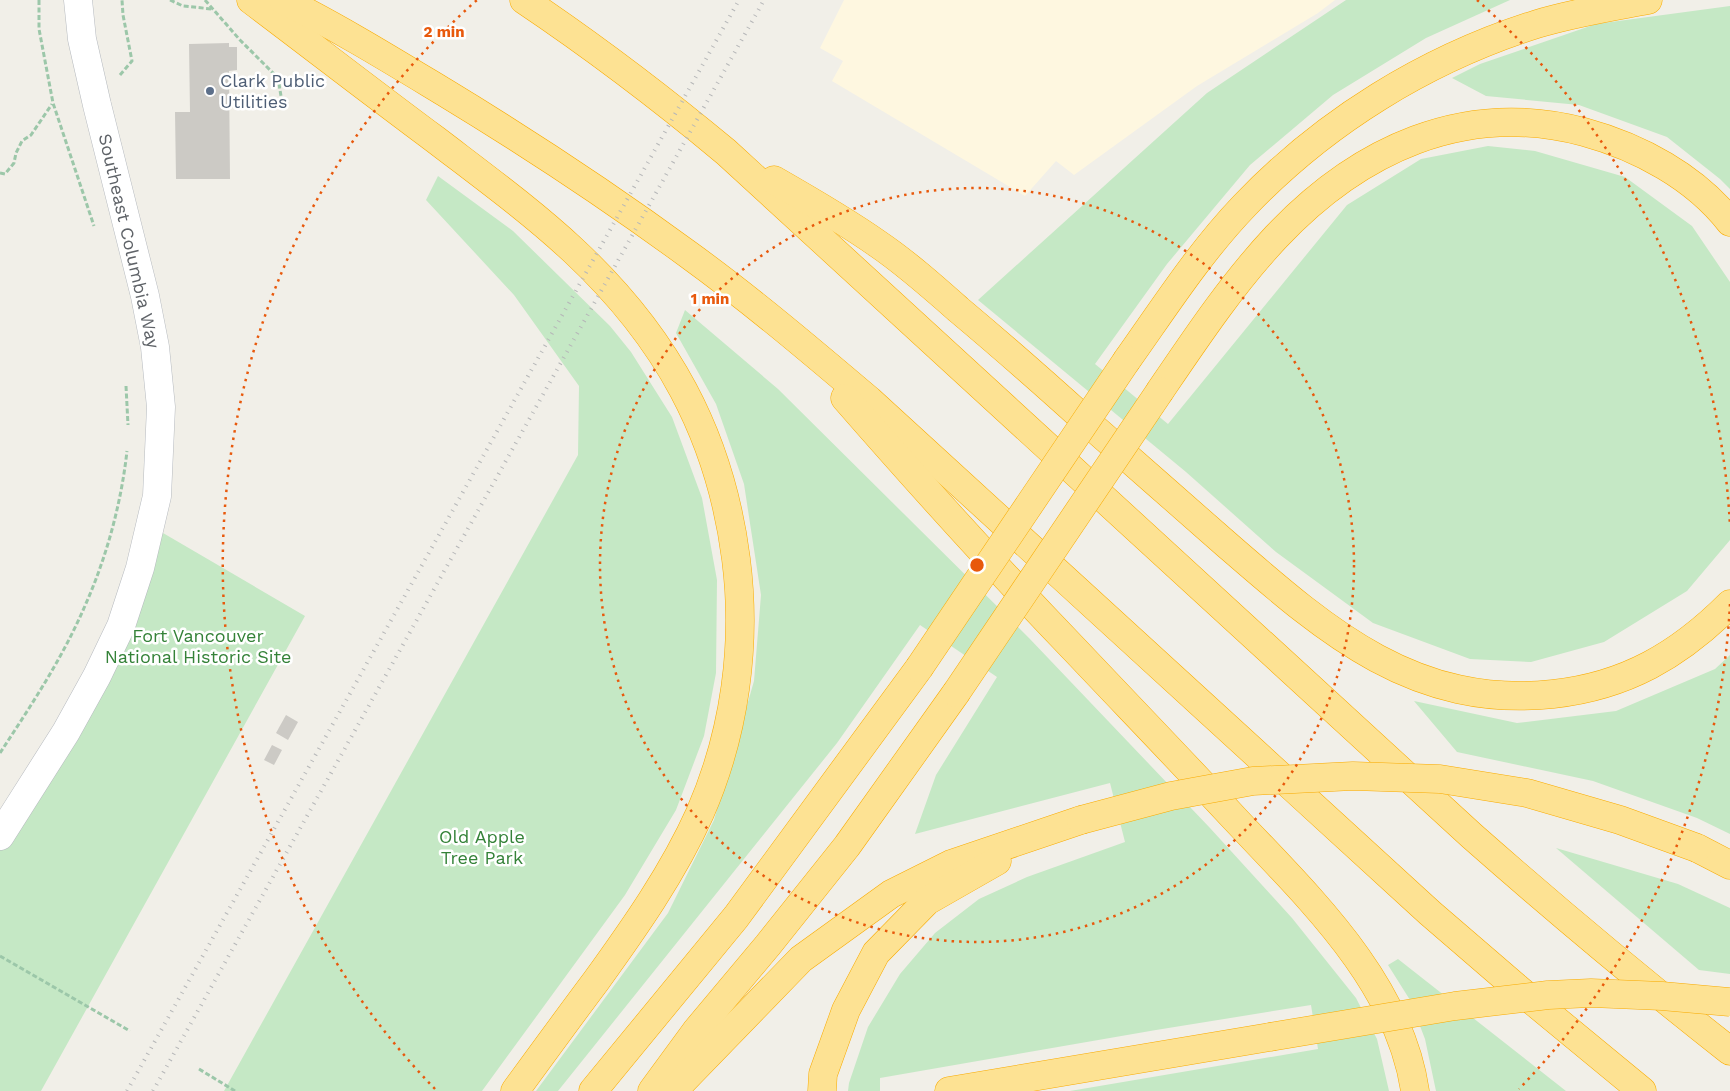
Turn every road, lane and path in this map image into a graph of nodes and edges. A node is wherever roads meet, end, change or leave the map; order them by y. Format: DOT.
graph roads {
  1 [pos="39,0"];
  2 [pos="78,0"];
  3 [pos="122,0"];
  4 [pos="170,0"];
  5 [pos="205,0"];
  6 [pos="250,0"];
  7 [pos="283,0"];
  8 [pos="524,0"];
  9 [pos="1648,0"];
  10 [pos="212,9"];
  11 [pos="281,96"];
  12 [pos="53,103"];
  13 [pos="97,105"];
  14 [pos="726,152"];
  15 [pos="0,173"];
  16 [pos="1730,222"];
  17 [pos="96,234"];
  18 [pos="781,326"];
  19 [pos="126,378"];
  20 [pos="128,431"];
  21 [pos="127,448"];
  22 [pos="1730,604"];
  23 [pos="0,753"];
  24 [pos="1081,820"];
  25 [pos="0,836"];
  26 [pos="1730,865"];
  27 [pos="0,956"];
  28 [pos="1730,1002"];
  29 [pos="130,1031"];
  30 [pos="1730,1051"];
  31 [pos="199,1069"];
  32 [pos="235,1091"];
  33 [pos="515,1091"];
  34 [pos="592,1091"];
  35 [pos="652,1091"];
  36 [pos="674,1091"];
  37 [pos="822,1091"];
  38 [pos="949,1091"];
  39 [pos="1415,1091"];
  40 [pos="1642,1091"];
  1 -- 12 [label="path"];
  2 -- 13 [label="street, Southeast Columbia Way"];
  3 -- 13 [label="path"];
  4 -- 10 [label="path"];
  5 -- 10 [label="path"];
  6 -- 33 [label="highway"];
  7 -- 18 [label="highway"];
  8 -- 14 [label="highway"];
  9 -- 34 [label="highway, bridge"];
  10 -- 11 [label="path"];
  12 -- 15 [label="path"];
  12 -- 17 [label="path"];
  13 -- 25 [label="street, Southeast Columbia Way"];
  14 -- 22 [label="highway"];
  14 -- 30 [label="highway"];
  16 -- 35 [label="highway, bridge"];
  18 -- 39 [label="highway"];
  18 -- 40 [label="highway"];
  19 -- 20 [label="path"];
  21 -- 23 [label="path"];
  24 -- 26 [label="highway, bridge"];
  24 -- 36 [label="highway"];
  24 -- 37 [label="highway"];
  27 -- 29 [label="path"];
  28 -- 38 [label="highway, bridge"];
  31 -- 32 [label="path"];
}
